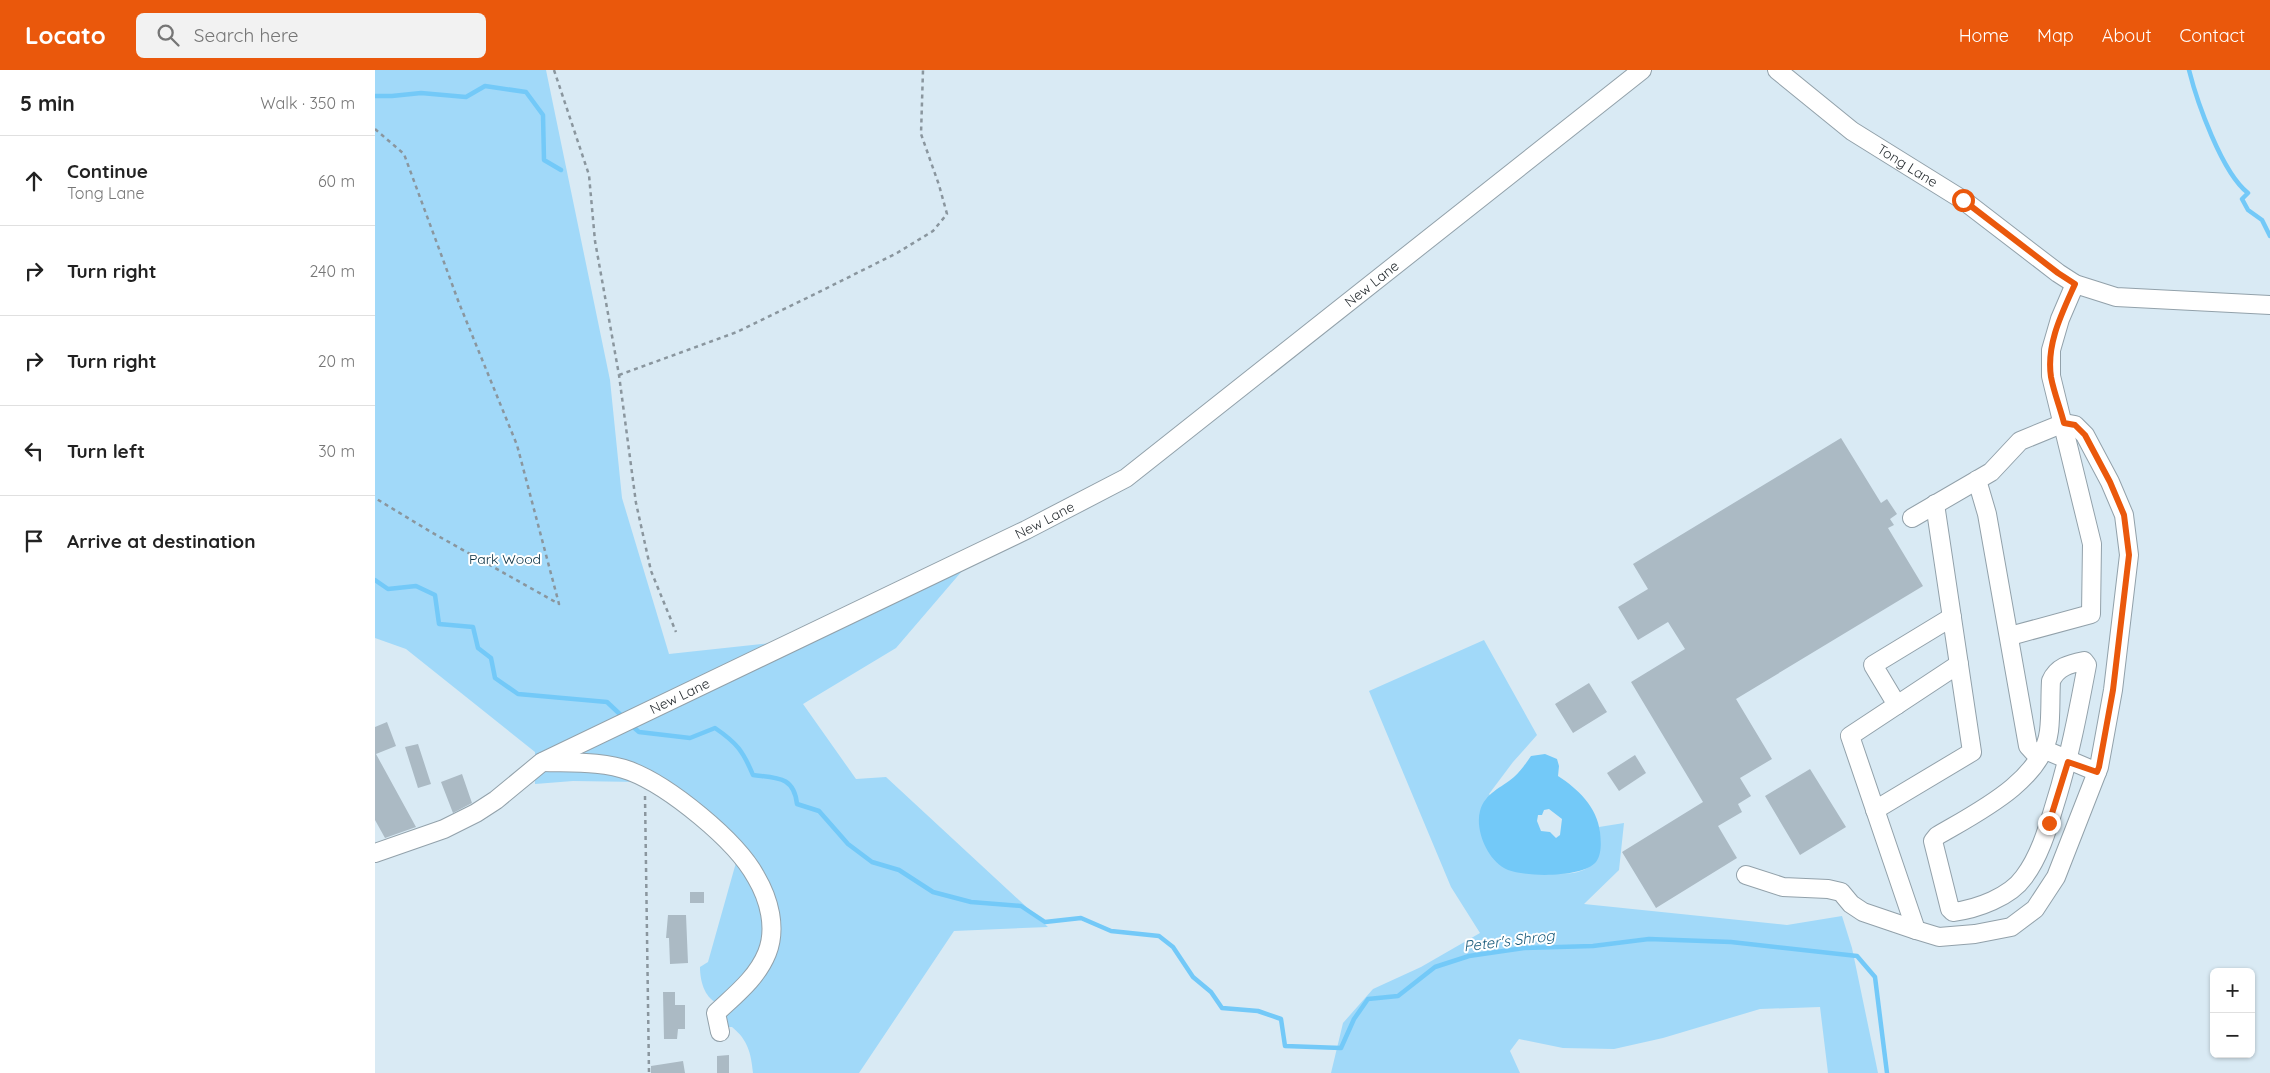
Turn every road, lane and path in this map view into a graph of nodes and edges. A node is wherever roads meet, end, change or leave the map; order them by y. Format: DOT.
graph roads {
  1 [pos="554,70"];
  2 [pos="923,70"];
  3 [pos="1642,70"];
  4 [pos="1777,70"];
  5 [pos="375,129"];
  6 [pos="2075,284"];
  7 [pos="2270,305"];
  8 [pos="619,375"];
  9 [pos="2064,423"];
  10 [pos="1977,480"];
  11 [pos="375,498"];
  12 [pos="1935,504"];
  13 [pos="1912,518"];
  14 [pos="1952,617"];
  15 [pos="675,632"];
  16 [pos="2010,636"];
  17 [pos="1959,664"];
  18 [pos="1897,705"];
  19 [pos="2041,753"];
  20 [pos="542,762"];
  21 [pos="2068,762"];
  22 [pos="2097,772"];
  23 [pos="648,780"];
  24 [pos="1875,810"];
  25 [pos="375,853"];
  26 [pos="1746,875"];
  27 [pos="1916,930"];
  28 [pos="720,1032"];
  29 [pos="649,1073"];
  1 -- 8 [label="path"];
  2 -- 8 [label="path"];
  3 -- 20 [label="street, New Lane"];
  4 -- 6 [label="street, Tong Lane"];
  5 -- 11 [label="path"];
  6 -- 7 [label="street, Tong Lane"];
  6 -- 9 [label="street"];
  8 -- 15 [label="path"];
  9 -- 10 [label="street"];
  9 -- 16 [label="street"];
  9 -- 22 [label="street"];
  10 -- 12 [label="street"];
  10 -- 16 [label="street"];
  12 -- 13 [label="street"];
  12 -- 14 [label="street"];
  14 -- 17 [label="street"];
  14 -- 18 [label="street"];
  16 -- 19 [label="street"];
  17 -- 18 [label="street"];
  17 -- 24 [label="street"];
  18 -- 24 [label="street"];
  19 -- 21 [label="street"];
  19 -- 21 [label="street"];
  19 -- 21 [label="street"];
  20 -- 23 [label="street"];
  20 -- 25 [label="street, New Lane"];
  21 -- 22 [label="street"];
  22 -- 27 [label="street"];
  23 -- 28 [label="street"];
  23 -- 29 [label="path"];
  24 -- 27 [label="street"];
  26 -- 27 [label="street"];
}
